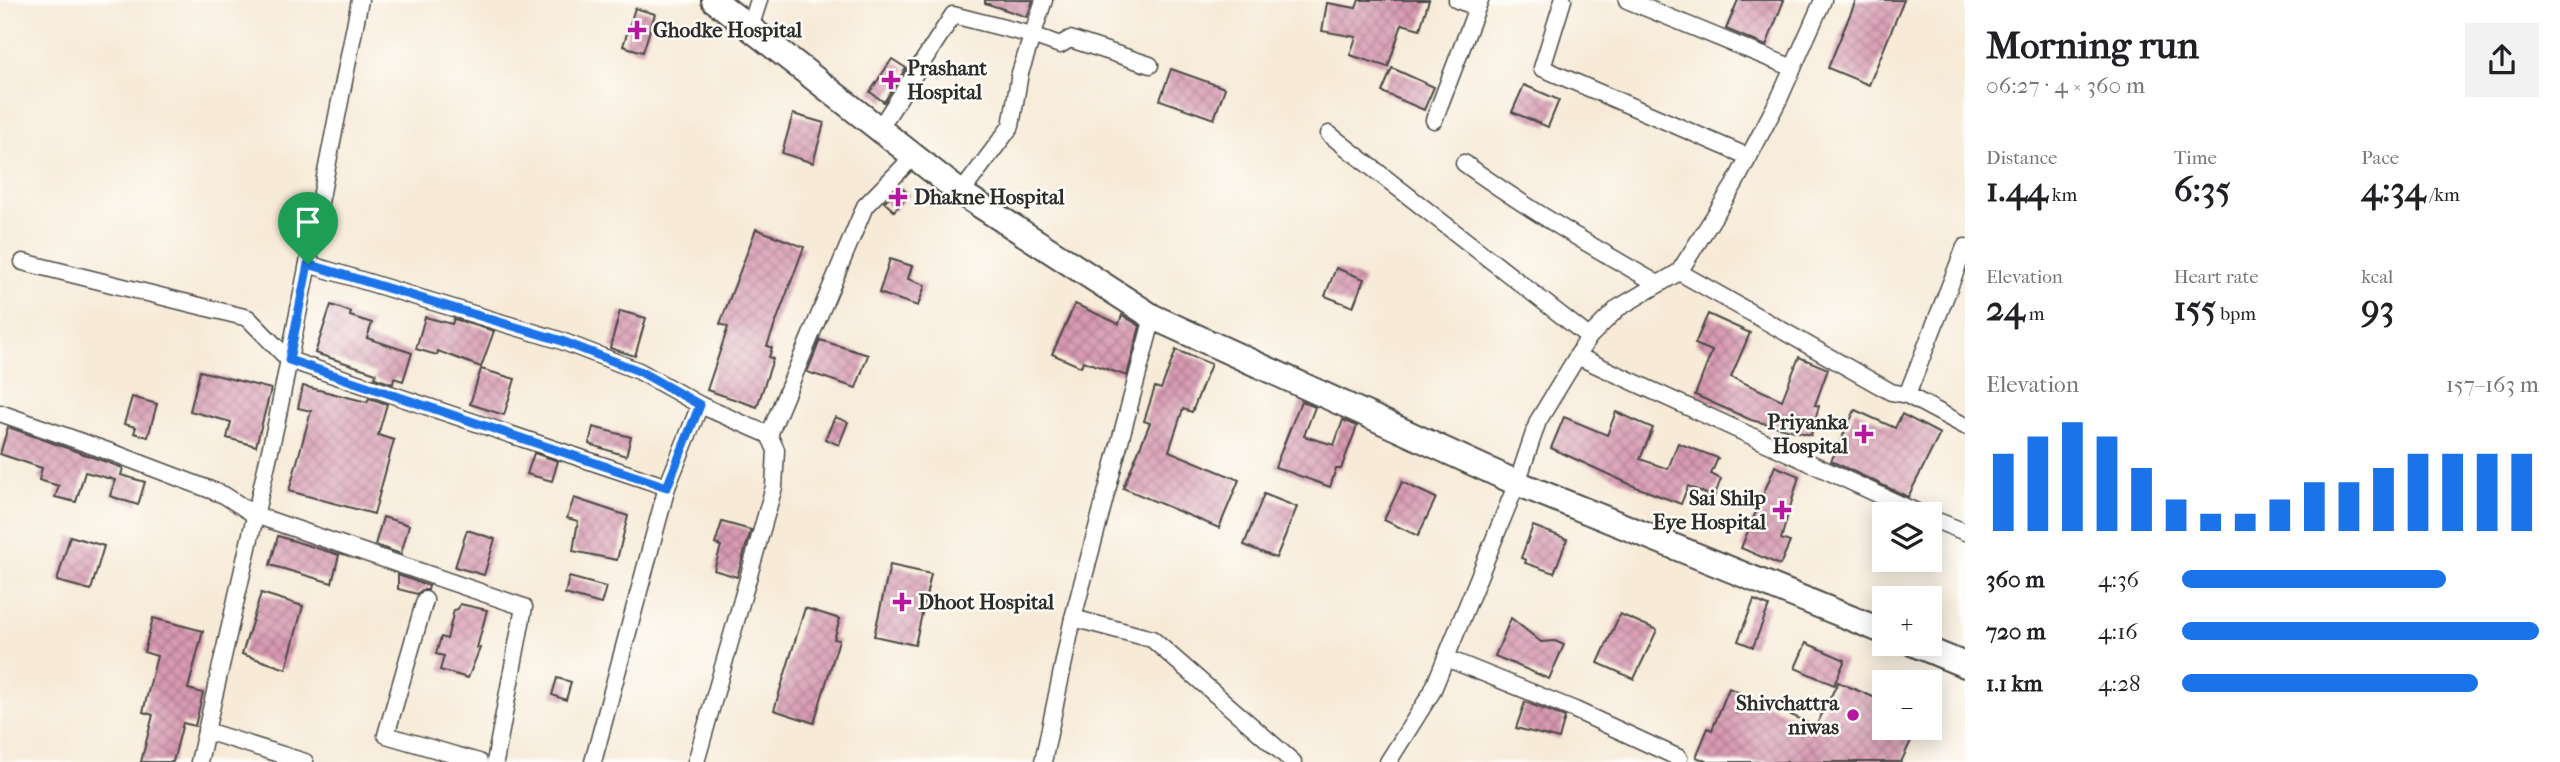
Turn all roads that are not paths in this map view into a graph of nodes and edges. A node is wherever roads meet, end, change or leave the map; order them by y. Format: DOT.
graph roads {
  1 [pos="360,0"];
  2 [pos="715,0"];
  3 [pos="759,0"];
  4 [pos="1044,0"];
  5 [pos="1457,0"];
  6 [pos="1563,0"];
  7 [pos="1627,0"];
  8 [pos="1823,0"];
  9 [pos="1478,4"];
  10 [pos="750,28"];
  11 [pos="1032,35"];
  12 [pos="1150,65"];
  13 [pos="1793,68"];
  14 [pos="1434,120"];
  15 [pos="879,129"];
  16 [pos="1329,134"];
  17 [pos="914,156"];
  18 [pos="1749,157"];
  19 [pos="1464,163"];
  20 [pos="961,193"];
  21 [pos="1965,247"];
  22 [pos="23,262"];
  23 [pos="308,264"];
  24 [pos="1679,272"];
  25 [pos="1658,284"];
  26 [pos="1153,317"];
  27 [pos="1589,337"];
  28 [pos="1577,356"];
  29 [pos="289,360"];
  30 [pos="1907,395"];
  31 [pos="700,405"];
  32 [pos="0,413"];
  33 [pos="1965,426"];
  34 [pos="769,435"];
  35 [pos="1517,483"];
  36 [pos="667,487"];
  37 [pos="1895,502"];
  38 [pos="255,515"];
  39 [pos="1942,523"];
  40 [pos="1965,532"];
  41 [pos="425,600"];
  42 [pos="1073,618"];
  43 [pos="1872,627"];
  44 [pos="1942,655"];
  45 [pos="1446,658"];
  46 [pos="1965,664"];
  47 [pos="206,731"];
  48 [pos="199,762"];
  49 [pos="305,762"];
  50 [pos="479,762"];
  51 [pos="495,762"];
  52 [pos="593,762"];
  53 [pos="696,762"];
  54 [pos="1043,762"];
  55 [pos="1293,762"];
  56 [pos="1388,762"];
  57 [pos="1678,762"];
  1 -- 23 [label="street"];
  2 -- 10 [label="main road"];
  3 -- 10 [label="street"];
  4 -- 11 [label="street"];
  5 -- 9 [label="street"];
  6 -- 18 [label="street"];
  7 -- 13 [label="street"];
  8 -- 13 [label="street"];
  9 -- 14 [label="street"];
  10 -- 15 [label="main road"];
  11 -- 12 [label="street"];
  11 -- 15 [label="street"];
  11 -- 20 [label="street"];
  13 -- 18 [label="street"];
  15 -- 17 [label="main road"];
  16 -- 27 [label="street"];
  17 -- 20 [label="main road"];
  17 -- 34 [label="street"];
  18 -- 24 [label="street"];
  19 -- 25 [label="street"];
  20 -- 26 [label="main road"];
  21 -- 30 [label="street"];
  22 -- 29 [label="street"];
  23 -- 29 [label="street"];
  23 -- 31 [label="street"];
  24 -- 25 [label="street"];
  24 -- 30 [label="street"];
  25 -- 27 [label="street"];
  26 -- 35 [label="main road"];
  26 -- 42 [label="street"];
  27 -- 28 [label="street"];
  28 -- 35 [label="street"];
  28 -- 37 [label="street"];
  29 -- 36 [label="street"];
  29 -- 38 [label="street"];
  30 -- 33 [label="street"];
  31 -- 34 [label="street"];
  31 -- 36 [label="street"];
  32 -- 38 [label="street"];
  34 -- 53 [label="street"];
  35 -- 43 [label="main road"];
  35 -- 45 [label="street"];
  36 -- 52 [label="street"];
  38 -- 47 [label="street"];
  38 -- 51 [label="street"];
  39 -- 40 [label="street"];
  41 -- 50 [label="street"];
  42 -- 54 [label="street"];
  42 -- 55 [label="street"];
  44 -- 46 [label="main road"];
  45 -- 56 [label="street"];
  45 -- 57 [label="street"];
  47 -- 48 [label="street"];
  47 -- 49 [label="street"];
}
